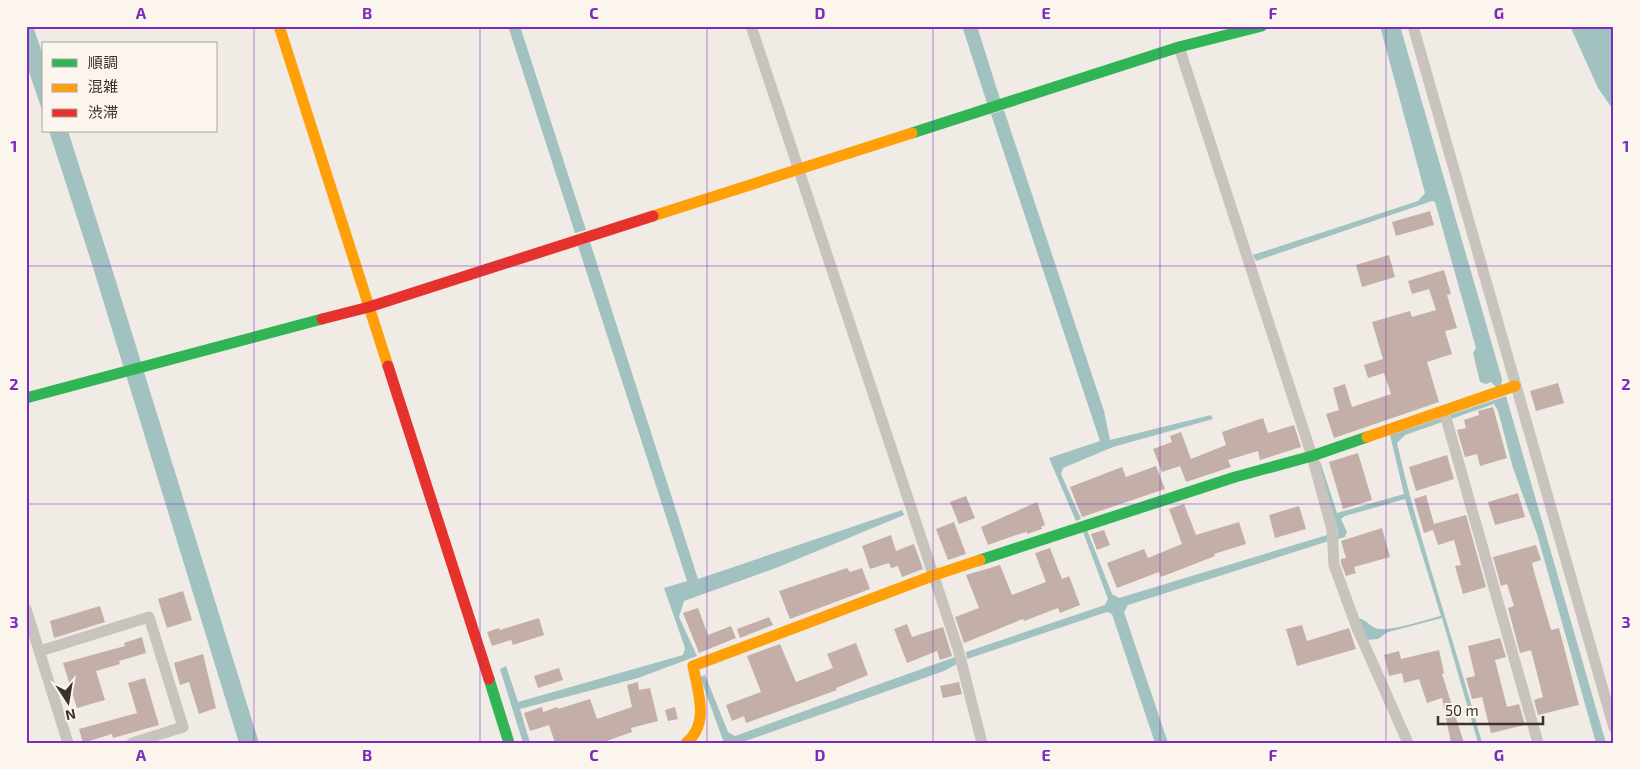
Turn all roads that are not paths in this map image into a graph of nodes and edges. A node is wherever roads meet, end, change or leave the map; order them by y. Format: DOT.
graph roads {
  1 [pos="279,26"];
  2 [pos="750,26"];
  3 [pos="1262,26"];
  4 [pos="1413,26"];
  5 [pos="1178,47"];
  6 [pos="798,170"];
  7 [pos="369,307"];
  8 [pos="1515,386"];
  9 [pos="26,398"];
  10 [pos="1444,411"];
  11 [pos="1312,456"];
  12 [pos="932,576"];
  13 [pos="26,609"];
  14 [pos="40,651"];
  15 [pos="1614,728"];
  16 [pos="68,743"];
  17 [pos="132,743"];
  18 [pos="509,743"];
  19 [pos="686,743"];
  20 [pos="982,743"];
  21 [pos="1408,743"];
  22 [pos="1538,743"];
  1 -- 7 [label="street"];
  2 -- 6 [label="street"];
  3 -- 5 [label="street"];
  4 -- 8 [label="street"];
  5 -- 6 [label="street"];
  5 -- 11 [label="street"];
  6 -- 7 [label="street"];
  6 -- 12 [label="street"];
  7 -- 9 [label="street"];
  7 -- 18 [label="street"];
  8 -- 10 [label="street"];
  8 -- 15 [label="street"];
  10 -- 11 [label="street"];
  10 -- 22 [label="street"];
  11 -- 12 [label="street"];
  11 -- 21 [label="street"];
  12 -- 19 [label="street"];
  12 -- 20 [label="street"];
  13 -- 14 [label="street"];
  14 -- 16 [label="street"];
  14 -- 17 [label="street"];
}
